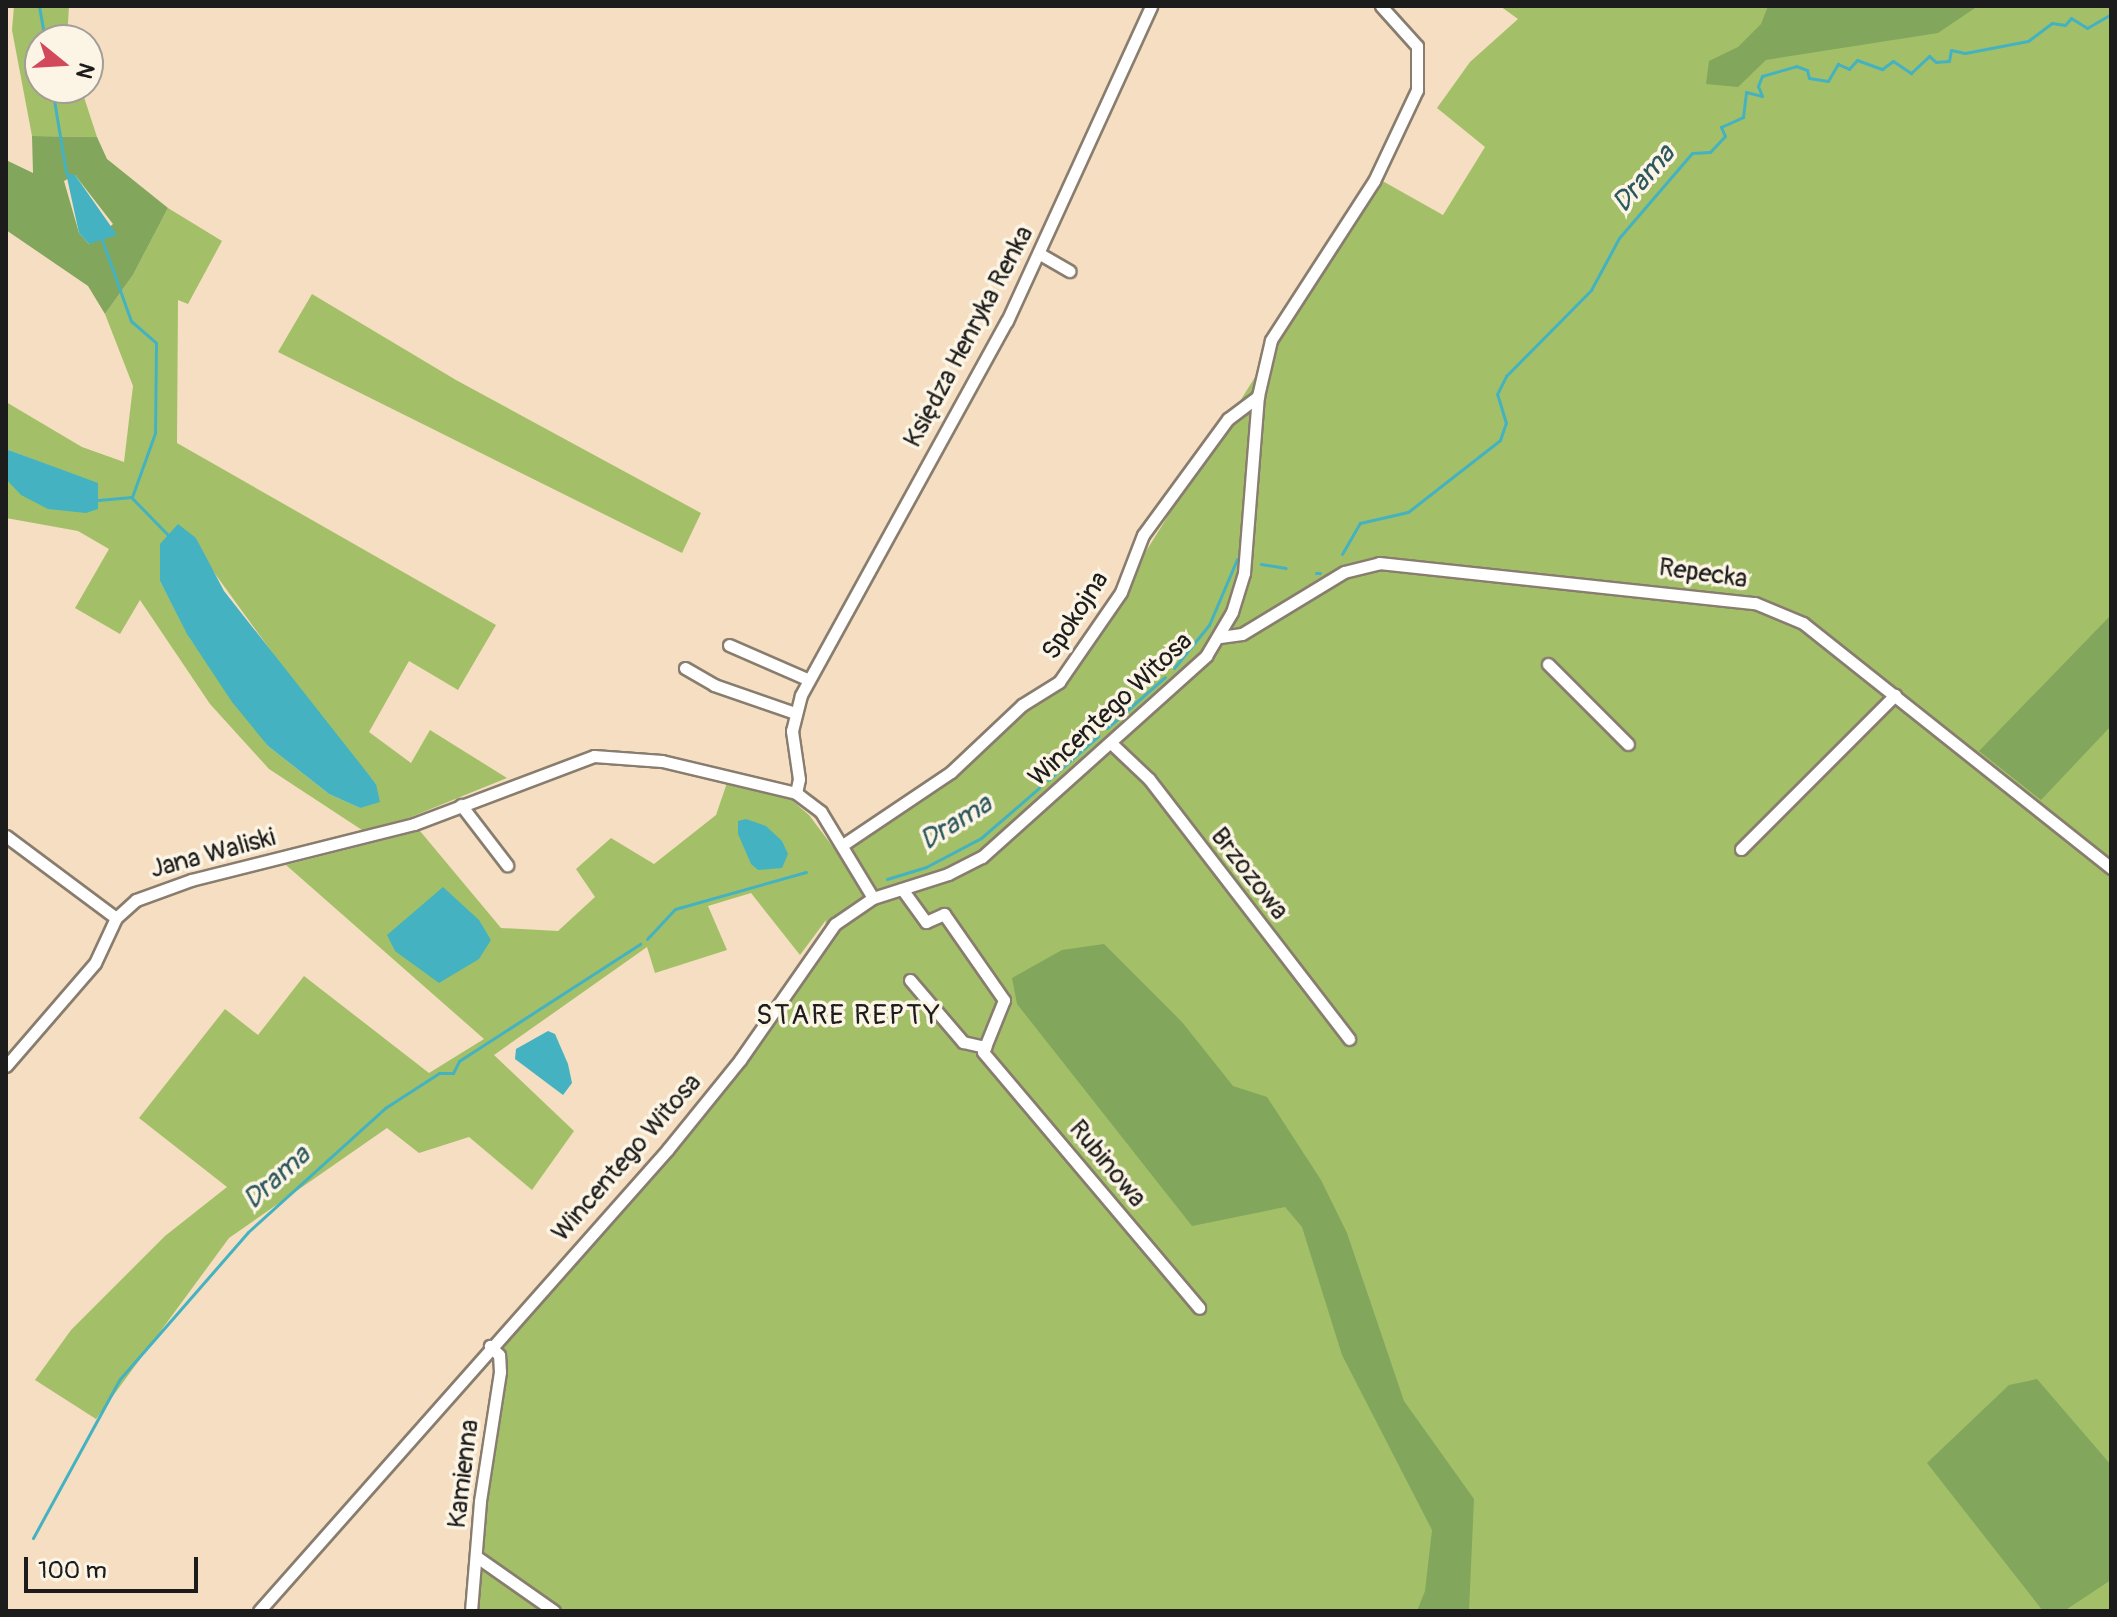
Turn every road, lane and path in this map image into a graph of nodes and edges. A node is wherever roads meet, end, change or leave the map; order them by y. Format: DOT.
graph roads {
  1 [pos="1151,6"];
  2 [pos="1381,6"];
  3 [pos="1040,254"];
  4 [pos="1070,271"];
  5 [pos="1258,396"];
  6 [pos="1220,637"];
  7 [pos="729,645"];
  8 [pos="1548,664"];
  9 [pos="685,668"];
  10 [pos="809,680"];
  11 [pos="1895,695"];
  12 [pos="795,713"];
  13 [pos="1111,743"];
  14 [pos="1628,744"];
  15 [pos="796,793"];
  16 [pos="461,805"];
  17 [pos="6,836"];
  18 [pos="844,844"];
  19 [pos="1741,849"];
  20 [pos="507,865"];
  21 [pos="2111,868"];
  22 [pos="902,889"];
  23 [pos="873,898"];
  24 [pos="116,918"];
  25 [pos="910,980"];
  26 [pos="1349,1039"];
  27 [pos="985,1047"];
  28 [pos="6,1066"];
  29 [pos="1199,1308"];
  30 [pos="490,1346"];
  31 [pos="477,1557"];
  32 [pos="259,1611"];
  33 [pos="471,1611"];
  34 [pos="554,1611"];
  1 -- 3 [label="street, Księdza Henryka Renka"];
  2 -- 5 [label="street, Wincentego Witosa"];
  3 -- 4 [label="street"];
  3 -- 10 [label="street, Księdza Henryka Renka"];
  5 -- 6 [label="street, Wincentego Witosa"];
  5 -- 18 [label="street, Spokojna"];
  6 -- 11 [label="street, Repecka"];
  6 -- 13 [label="street, Wincentego Witosa"];
  7 -- 10 [label="street"];
  8 -- 14 [label="street"];
  9 -- 12 [label="street"];
  10 -- 12 [label="street, Księdza Henryka Renka"];
  11 -- 19 [label="street"];
  11 -- 21 [label="street, Repecka"];
  12 -- 15 [label="street, Księdza Henryka Renka"];
  13 -- 22 [label="street, Wincentego Witosa"];
  13 -- 26 [label="street, Brzozowa"];
  15 -- 16 [label="street, Jana Waliski"];
  15 -- 18 [label="street, Jana Waliski"];
  16 -- 20 [label="street"];
  16 -- 24 [label="street, Jana Waliski"];
  17 -- 24 [label="street"];
  18 -- 23 [label="street, Jana Waliski"];
  22 -- 23 [label="street, Wincentego Witosa"];
  22 -- 27 [label="street"];
  23 -- 30 [label="street, Wincentego Witosa"];
  24 -- 28 [label="street"];
  25 -- 27 [label="street, Rubinowa"];
  27 -- 29 [label="street, Rubinowa"];
  30 -- 31 [label="street, Kamienna"];
  30 -- 32 [label="street, Wincentego Witosa"];
  31 -- 33 [label="street, Kamienna"];
  31 -- 34 [label="street"];
}
